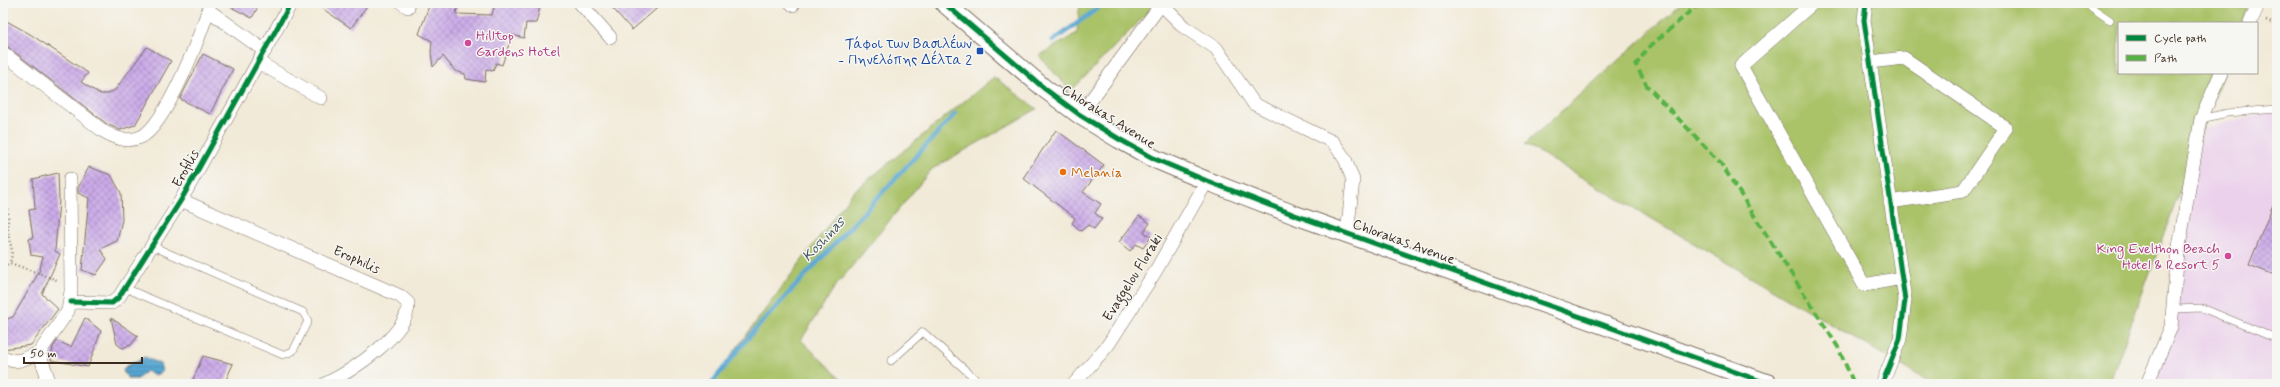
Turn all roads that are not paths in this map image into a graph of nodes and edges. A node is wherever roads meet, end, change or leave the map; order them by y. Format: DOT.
graph roads {
  1 [pos="291,3"];
  2 [pos="580,3"];
  3 [pos="1813,3"];
  4 [pos="1866,3"];
  5 [pos="2085,3"];
  6 [pos="2259,3"];
  7 [pos="1162,4"];
  8 [pos="951,5"];
  9 [pos="209,6"];
  10 [pos="2110,20"];
  11 [pos="2250,22"];
  12 [pos="610,37"];
  13 [pos="265,51"];
  14 [pos="3,53"];
  15 [pos="258,62"];
  16 [pos="1870,62"];
  17 [pos="2221,74"];
  18 [pos="321,98"];
  19 [pos="2277,109"];
  20 [pos="1080,115"];
  21 [pos="2201,119"];
  22 [pos="70,179"];
  23 [pos="1207,181"];
  24 [pos="181,200"];
  25 [pos="1890,202"];
  26 [pos="1347,234"];
  27 [pos="152,246"];
  28 [pos="1902,278"];
  29 [pos="125,288"];
  30 [pos="71,302"];
  31 [pos="2174,309"];
  32 [pos="2277,339"];
  33 [pos="39,353"];
  34 [pos="3,358"];
  35 [pos="891,361"];
  36 [pos="42,384"];
  37 [pos="326,384"];
  38 [pos="981,384"];
  39 [pos="1074,384"];
  40 [pos="1769,384"];
  41 [pos="1882,384"];
  42 [pos="2147,384"];
  1 -- 13 [label="street, Erofilis"];
  2 -- 12 [label="street"];
  3 -- 28 [label="street"];
  4 -- 16 [label="street"];
  5 -- 10 [label="lane"];
  6 -- 11 [label="street"];
  7 -- 20 [label="street"];
  7 -- 26 [label="street"];
  8 -- 20 [label="main road, Chlorakas Avenue"];
  9 -- 13 [label="street"];
  9 -- 14 [label="street"];
  13 -- 15 [label="street, Erofilis"];
  15 -- 18 [label="street"];
  15 -- 24 [label="street, Erofilis"];
  16 -- 25 [label="street"];
  16 -- 25 [label="street"];
  17 -- 21 [label="street"];
  19 -- 21 [label="lane"];
  20 -- 23 [label="main road, Chlorakas Avenue"];
  21 -- 31 [label="street"];
  22 -- 30 [label="street"];
  23 -- 26 [label="main road, Chlorakas Avenue"];
  23 -- 39 [label="street, Evaggelou Floraki"];
  24 -- 27 [label="street, Erofilis"];
  24 -- 37 [label="street, Erophilis"];
  25 -- 28 [label="street"];
  26 -- 40 [label="main road, Chlorakas Avenue"];
  27 -- 29 [label="street, Erofilis"];
  27 -- 29 [label="lane"];
  28 -- 41 [label="street"];
  29 -- 30 [label="street, Erofilis"];
  30 -- 33 [label="street"];
  31 -- 32 [label="lane"];
  31 -- 42 [label="street"];
  33 -- 34 [label="street"];
  33 -- 36 [label="street"];
  35 -- 38 [label="lane"];
}
